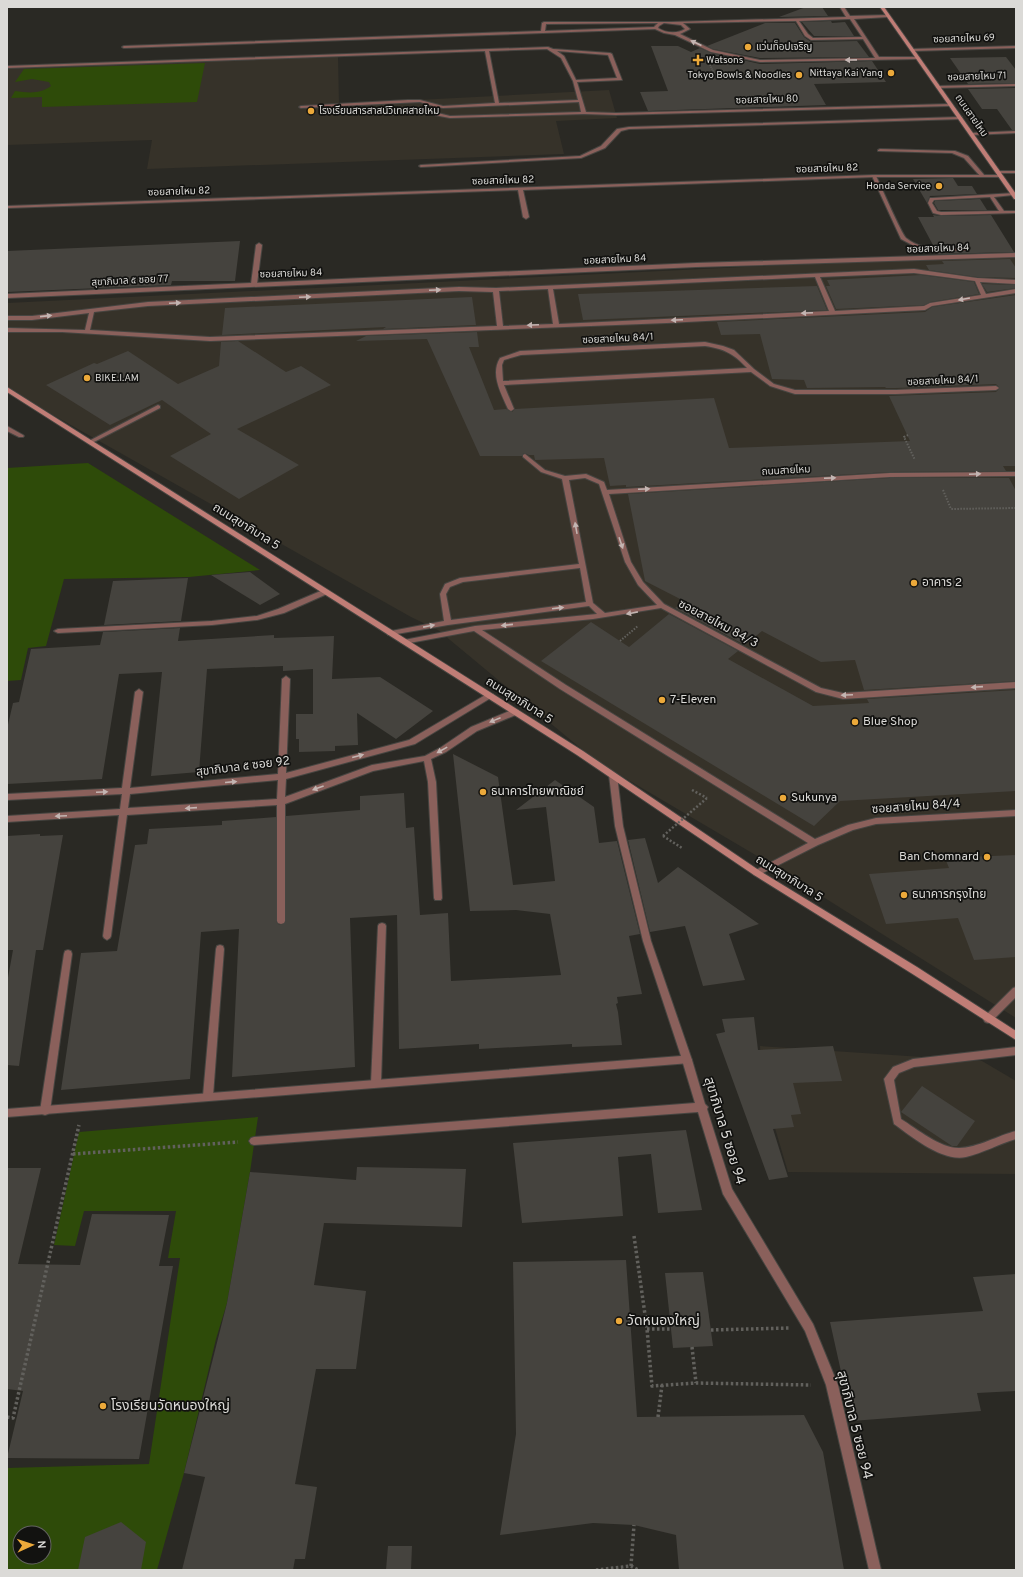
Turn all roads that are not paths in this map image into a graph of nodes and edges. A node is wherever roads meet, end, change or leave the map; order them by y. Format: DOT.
graph roads {
  1 [pos="842,7"];
  2 [pos="882,7"];
  3 [pos="888,16"];
  4 [pos="850,18"];
  5 [pos="797,20"];
  6 [pos="671,22"];
  7 [pos="656,28"];
  8 [pos="543,32"];
  9 [pos="675,34"];
  10 [pos="865,38"];
  11 [pos="1016,46"];
  12 [pos="124,47"];
  13 [pos="487,50"];
  14 [pos="552,50"];
  15 [pos="912,50"];
  16 [pos="918,58"];
  17 [pos="878,59"];
  18 [pos="7,67"];
  19 [pos="575,81"];
  20 [pos="1016,85"];
  21 [pos="938,87"];
  22 [pos="581,101"];
  23 [pos="497,105"];
  24 [pos="950,105"];
  25 [pos="435,106"];
  26 [pos="301,107"];
  27 [pos="584,113"];
  28 [pos="960,118"];
  29 [pos="1016,132"];
  30 [pos="971,134"];
  31 [pos="880,150"];
  32 [pos="421,166"];
  33 [pos="1016,172"];
  34 [pos="999,174"];
  35 [pos="874,176"];
  36 [pos="983,176"];
  37 [pos="520,189"];
  38 [pos="991,195"];
  39 [pos="1015,196"];
  40 [pos="7,207"];
  41 [pos="1002,212"];
  42 [pos="1016,212"];
  43 [pos="526,217"];
  44 [pos="259,245"];
  45 [pos="964,250"];
  46 [pos="1016,255"];
  47 [pos="817,276"];
  48 [pos="977,280"];
  49 [pos="1016,282"];
  50 [pos="254,284"];
  51 [pos="550,287"];
  52 [pos="496,290"];
  53 [pos="1016,291"];
  54 [pos="7,296"];
  55 [pos="984,297"];
  56 [pos="92,311"];
  57 [pos="832,312"];
  58 [pos="7,318"];
  59 [pos="556,324"];
  60 [pos="500,326"];
  61 [pos="7,330"];
  62 [pos="87,332"];
  63 [pos="752,370"];
  64 [pos="500,384"];
  65 [pos="996,388"];
  66 [pos="7,389"];
  67 [pos="158,407"];
  68 [pos="511,409"];
  69 [pos="7,428"];
  70 [pos="21,436"];
  71 [pos="90,442"];
  72 [pos="525,456"];
  73 [pos="1016,474"];
  74 [pos="565,478"];
  75 [pos="605,492"];
  76 [pos="583,566"];
  77 [pos="325,592"];
  78 [pos="590,604"];
  79 [pos="662,606"];
  80 [pos="602,614"];
  81 [pos="448,623"];
  82 [pos="475,628"];
  83 [pos="58,631"];
  84 [pos="391,634"];
  85 [pos="404,642"];
  86 [pos="286,679"];
  87 [pos="1016,684"];
  88 [pos="139,692"];
  89 [pos="490,696"];
  90 [pos="515,712"];
  91 [pos="427,758"];
  92 [pos="613,775"];
  93 [pos="282,777"];
  94 [pos="125,791"];
  95 [pos="7,797"];
  96 [pos="281,802"];
  97 [pos="122,813"];
  98 [pos="1016,813"];
  99 [pos="7,819"];
  100 [pos="815,843"];
  101 [pos="757,874"];
  102 [pos="438,898"];
  103 [pos="281,921"];
  104 [pos="382,926"];
  105 [pos="107,936"];
  106 [pos="220,949"];
  107 [pos="68,954"];
  108 [pos="1016,991"];
  109 [pos="988,1019"];
  110 [pos="1016,1036"];
  111 [pos="1016,1051"];
  112 [pos="688,1060"];
  113 [pos="376,1083"];
  114 [pos="208,1096"];
  115 [pos="703,1107"];
  116 [pos="45,1111"];
  117 [pos="7,1113"];
  118 [pos="1016,1135"];
  119 [pos="254,1141"];
  120 [pos="875,1570"];
  1 -- 4 [label="street"];
  2 -- 3 [label="main road, ถนนสายไหม"];
  3 -- 4 [label="street"];
  3 -- 15 [label="main road, ถนนสายไหม"];
  4 -- 5 [label="street"];
  4 -- 10 [label="street"];
  5 -- 6 [label="street"];
  5 -- 10 [label="street"];
  6 -- 7 [label="street"];
  6 -- 8 [label="street"];
  6 -- 9 [label="street"];
  7 -- 8 [label="street"];
  7 -- 9 [label="street"];
  8 -- 12 [label="street"];
  17 -- 9 [label="street, one-way"];
  10 -- 17 [label="street"];
  11 -- 15 [label="street, ซอยสายไหม 69"];
  13 -- 14 [label="street"];
  13 -- 18 [label="street"];
  13 -- 23 [label="street"];
  14 -- 19 [label="street"];
  14 -- 19 [label="street"];
  15 -- 16 [label="main road, ถนนสายไหม"];
  16 -- 17 [label="street"];
  16 -- 21 [label="main road, ถนนสายไหม"];
  19 -- 22 [label="street"];
  20 -- 21 [label="street, ซอยสายไหม 71"];
  21 -- 24 [label="main road, ถนนสายไหม"];
  22 -- 23 [label="street"];
  22 -- 27 [label="street"];
  23 -- 25 [label="street"];
  24 -- 27 [label="street, ซอยสายไหม 80"];
  24 -- 28 [label="main road, ถนนสายไหม"];
  25 -- 26 [label="street"];
  25 -- 27 [label="street, ซอยสายไหม 80"];
  28 -- 30 [label="main road, ถนนสายไหม"];
  28 -- 32 [label="street"];
  29 -- 30 [label="street"];
  30 -- 34 [label="main road, ถนนสายไหม"];
  31 -- 36 [label="street"];
  33 -- 34 [label="street, ซอยสายไหม 82"];
  34 -- 36 [label="street, ซอยสายไหม 82"];
  34 -- 39 [label="main road, ถนนสายไหม"];
  35 -- 36 [label="street, ซอยสายไหม 82"];
  35 -- 37 [label="street, ซอยสายไหม 82"];
  35 -- 45 [label="street"];
  37 -- 40 [label="street, ซอยสายไหม 82"];
  37 -- 43 [label="street"];
  38 -- 39 [label="street"];
  38 -- 41 [label="street"];
  38 -- 41 [label="street"];
  41 -- 42 [label="street"];
  44 -- 50 [label="street, ซอยสายไหม 84"];
  46 -- 50 [label="street, ซอยสายไหม 84"];
  47 -- 48 [label="street"];
  47 -- 51 [label="street"];
  47 -- 57 [label="street"];
  48 -- 49 [label="street"];
  48 -- 55 [label="street"];
  50 -- 54 [label="street, สุขาภิบาล ๕ ซอย 77"];
  51 -- 52 [label="street"];
  51 -- 59 [label="street"];
  56 -- 52 [label="street, one-way"];
  52 -- 60 [label="street"];
  53 -- 55 [label="street"];
  55 -- 57 [label="street, one-way"];
  58 -- 56 [label="street, one-way"];
  56 -- 62 [label="street"];
  57 -- 59 [label="street, one-way"];
  59 -- 60 [label="street, one-way"];
  60 -- 62 [label="street"];
  61 -- 62 [label="street"];
  63 -- 64 [label="street"];
  63 -- 64 [label="street, ซอยสายไหม 84/1"];
  63 -- 65 [label="street, ซอยสายไหม 84/1"];
  64 -- 68 [label="street, ซอยสายไหม 84/1"];
  66 -- 71 [label="main road, ถนนสุขาภิบาล 5"];
  67 -- 71 [label="street"];
  69 -- 70 [label="street"];
  71 -- 77 [label="main road, ถนนสุขาภิบาล 5"];
  72 -- 74 [label="street"];
  75 -- 73 [label="street, ถนนสายไหม, one-way"];
  74 -- 75 [label="street"];
  76 -- 74 [label="street, one-way"];
  75 -- 79 [label="street, one-way"];
  76 -- 78 [label="street"];
  76 -- 81 [label="street"];
  77 -- 83 [label="street"];
  77 -- 84 [label="main road, ถนนสุขาภิบาล 5"];
  78 -- 80 [label="street"];
  81 -- 78 [label="street, one-way"];
  79 -- 80 [label="street, ซอยสายไหม 84/3, one-way"];
  87 -- 79 [label="street, ซอยสายไหม 84/3, one-way"];
  80 -- 82 [label="street, ซอยสายไหม 84/3, one-way"];
  84 -- 81 [label="street, one-way"];
  82 -- 85 [label="street, ซอยสายไหม 84/3"];
  82 -- 100 [label="street"];
  84 -- 85 [label="main road, ถนนสุขาภิบาล 5"];
  85 -- 89 [label="main road, ถนนสุขาภิบาล 5"];
  86 -- 93 [label="street"];
  88 -- 94 [label="street"];
  89 -- 90 [label="main road, ถนนสุขาภิบาล 5"];
  93 -- 89 [label="street, สุขาภิบาล ๕ ซอย 92, one-way"];
  90 -- 91 [label="street, one-way"];
  90 -- 92 [label="main road, ถนนสุขาภิบาล 5"];
  91 -- 96 [label="street, one-way"];
  91 -- 102 [label="street"];
  92 -- 101 [label="main road, ถนนสุขาภิบาล 5"];
  92 -- 112 [label="street, สุขาภิบาล 5 ซอย 94"];
  94 -- 93 [label="street, สุขาภิบาล ๕ ซอย 92, one-way"];
  93 -- 96 [label="street"];
  95 -- 94 [label="street, สุขาภิบาล ๕ ซอย 92, one-way"];
  94 -- 97 [label="street"];
  96 -- 97 [label="street, one-way"];
  96 -- 103 [label="street"];
  97 -- 99 [label="street, one-way"];
  97 -- 105 [label="street"];
  98 -- 100 [label="street, ซอยสายไหม 84/4"];
  100 -- 101 [label="street, ซอยสายไหม 84/4"];
  101 -- 109 [label="main road, ถนนสุขาภิบาล 5"];
  104 -- 113 [label="street"];
  106 -- 114 [label="street"];
  107 -- 116 [label="street"];
  108 -- 109 [label="street"];
  109 -- 110 [label="main road, ถนนสุขาภิบาล 5"];
  111 -- 118 [label="street"];
  112 -- 113 [label="street"];
  112 -- 115 [label="street, สุขาภิบาล 5 ซอย 94"];
  113 -- 114 [label="street"];
  114 -- 116 [label="street"];
  115 -- 119 [label="street"];
  115 -- 120 [label="street, สุขาภิบาล 5 ซอย 94"];
  116 -- 117 [label="street"];
}
